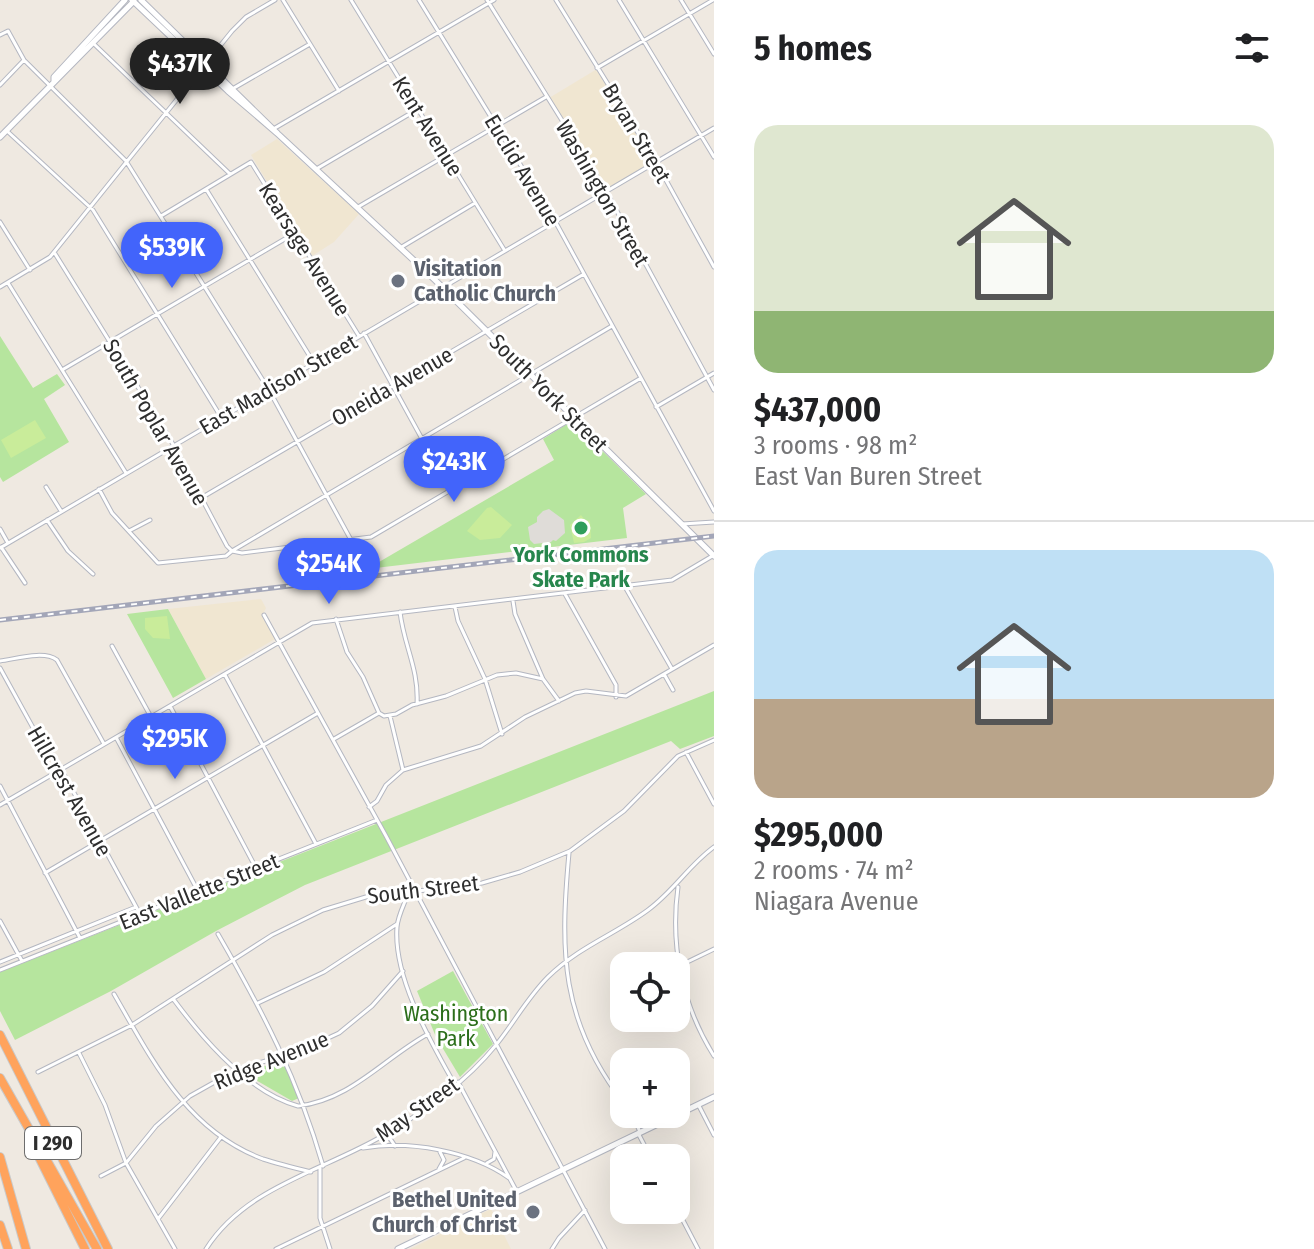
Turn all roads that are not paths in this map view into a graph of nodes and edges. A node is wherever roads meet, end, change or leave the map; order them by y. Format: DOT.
graph roads {
  1 [pos="125,0"];
  2 [pos="134,0"];
  3 [pos="141,0"];
  4 [pos="275,0"];
  5 [pos="283,0"];
  6 [pos="351,0"];
  7 [pos="419,0"];
  8 [pos="494,0"];
  9 [pos="556,0"];
  10 [pos="619,0"];
  11 [pos="681,0"];
  12 [pos="713,0"];
  13 [pos="488,2"];
  14 [pos="143,10"];
  15 [pos="123,12"];
  16 [pos="689,14"];
  17 [pos="439,32"];
  18 [pos="0,35"];
  19 [pos="91,41"];
  20 [pos="644,41"];
  21 [pos="310,44"];
  22 [pos="714,54"];
  23 [pos="24,60"];
  24 [pos="388,62"];
  25 [pos="205,64"];
  26 [pos="597,68"];
  27 [pos="52,83"];
  28 [pos="0,85"];
  29 [pos="233,89"];
  30 [pos="339,91"];
  31 [pos="546,97"];
  32 [pos="418,109"];
  33 [pos="166,112"];
  34 [pos="497,126"];
  35 [pos="714,128"];
  36 [pos="7,130"];
  37 [pos="276,131"];
  38 [pos="702,135"];
  39 [pos="0,137"];
  40 [pos="446,156"];
  41 [pos="714,157"];
  42 [pos="126,161"];
  43 [pos="656,162"];
  44 [pos="316,169"];
  45 [pos="230,174"];
  46 [pos="206,189"];
  47 [pos="606,191"];
  48 [pos="475,203"];
  49 [pos="89,207"];
  50 [pos="358,207"];
  51 [pos="161,216"];
  52 [pos="555,221"];
  53 [pos="0,222"];
  54 [pos="295,233"];
  55 [pos="400,248"];
  56 [pos="505,251"];
  57 [pos="54,252"];
  58 [pos="249,260"];
  59 [pos="714,267"];
  60 [pos="30,270"];
  61 [pos="584,274"];
  62 [pos="8,283"];
  63 [pos="204,286"];
  64 [pos="0,287"];
  65 [pos="443,288"];
  66 [pos="157,314"];
  67 [pos="612,326"];
  68 [pos="486,331"];
  69 [pos="364,333"];
  70 [pos="359,336"];
  71 [pos="109,342"];
  72 [pos="314,363"];
  73 [pos="62,370"];
  74 [pos="714,373"];
  75 [pos="530,374"];
  76 [pos="707,377"];
  77 [pos="641,378"];
  78 [pos="393,386"];
  79 [pos="269,390"];
  80 [pos="714,390"];
  81 [pos="656,407"];
  82 [pos="221,417"];
  83 [pos="573,417"];
  84 [pos="421,437"];
  85 [pos="297,442"];
  86 [pos="173,446"];
  87 [pos="126,473"];
  88 [pos="46,487"];
  89 [pos="99,489"];
  90 [pos="450,490"];
  91 [pos="326,494"];
  92 [pos="201,498"];
  93 [pos="61,511"];
  94 [pos="714,511"];
  95 [pos="47,520"];
  96 [pos="150,520"];
  97 [pos="714,522"];
  98 [pos="681,524"];
  99 [pos="0,529"];
  100 [pos="129,531"];
  101 [pos="351,540"];
  102 [pos="8,543"];
  103 [pos="1,547"];
  104 [pos="232,551"];
  105 [pos="714,555"];
  106 [pos="93,574"];
  107 [pos="25,583"];
  108 [pos="624,585"];
  109 [pos="564,592"];
  110 [pos="513,599"];
  111 [pos="455,606"];
  112 [pos="400,612"];
  113 [pos="264,615"];
  114 [pos="336,619"];
  115 [pos="279,642"];
  116 [pos="714,645"];
  117 [pos="112,646"];
  118 [pos="0,661"];
  119 [pos="0,668"];
  120 [pos="672,669"];
  121 [pos="224,674"];
  122 [pos="664,674"];
  123 [pos="485,679"];
  124 [pos="543,679"];
  125 [pos="673,690"];
  126 [pos="616,697"];
  127 [pos="559,701"];
  128 [pos="417,704"];
  129 [pos="170,706"];
  130 [pos="318,713"];
  131 [pos="379,713"];
  132 [pos="390,716"];
  133 [pos="151,717"];
  134 [pos="502,734"];
  135 [pos="116,737"];
  136 [pos="333,739"];
  137 [pos="714,740"];
  138 [pos="104,744"];
  139 [pos="262,745"];
  140 [pos="686,752"];
  141 [pos="61,769"];
  142 [pos="403,770"];
  143 [pos="208,777"];
  144 [pos="0,786"];
  145 [pos="7,801"];
  146 [pos="714,804"];
  147 [pos="0,805"];
  148 [pos="369,807"];
  149 [pos="154,809"];
  150 [pos="377,820"];
  151 [pos="100,841"];
  152 [pos="316,844"];
  153 [pos="714,847"];
  154 [pos="570,851"];
  155 [pos="256,868"];
  156 [pos="45,873"];
  157 [pos="678,884"];
  158 [pos="198,891"];
  159 [pos="409,891"];
  160 [pos="415,891"];
  161 [pos="136,907"];
  162 [pos="140,914"];
  163 [pos="0,921"];
  164 [pos="397,924"];
  165 [pos="76,931"];
  166 [pos="218,934"];
  167 [pos="80,938"];
  168 [pos="714,949"];
  169 [pos="678,952"];
  170 [pos="18,954"];
  171 [pos="233,960"];
  172 [pos="22,961"];
  173 [pos="690,961"];
  174 [pos="0,962"];
  175 [pos="565,962"];
  176 [pos="0,970"];
  177 [pos="403,971"];
  178 [pos="114,994"];
  179 [pos="174,1000"];
  180 [pos="690,1002"];
  181 [pos="258,1003"];
  182 [pos="132,1025"];
  183 [pos="428,1034"];
  184 [pos="0,1035"];
  185 [pos="497,1044"];
  186 [pos="79,1053"];
  187 [pos="285,1056"];
  188 [pos="714,1056"];
  189 [pos="238,1069"];
  190 [pos="38,1072"];
  191 [pos="0,1078"];
  192 [pos="610,1083"];
  193 [pos="456,1084"];
  194 [pos="714,1097"];
  195 [pos="181,1102"];
  196 [pos="698,1104"];
  197 [pos="304,1105"];
  198 [pos="690,1108"];
  199 [pos="22,1117"];
  200 [pos="637,1128"];
  201 [pos="649,1128"];
  202 [pos="391,1131"];
  203 [pos="639,1133"];
  204 [pos="714,1135"];
  205 [pos="221,1137"];
  206 [pos="644,1144"];
  207 [pos="395,1146"];
  208 [pos="358,1150"];
  209 [pos="495,1151"];
  210 [pos="440,1152"];
  211 [pos="0,1157"];
  212 [pos="464,1158"];
  213 [pos="126,1163"];
  214 [pos="487,1163"];
  215 [pos="322,1167"];
  216 [pos="564,1169"];
  217 [pos="437,1171"];
  218 [pos="311,1172"];
  219 [pos="101,1176"];
  220 [pos="509,1178"];
  221 [pos="517,1192"];
  222 [pos="87,1209"];
  223 [pos="585,1210"];
  224 [pos="158,1219"];
  225 [pos="685,1224"];
  226 [pos="0,1225"];
  227 [pos="322,1227"];
  228 [pos="8,1249"];
  229 [pos="26,1249"];
  230 [pos="83,1249"];
  231 [pos="97,1249"];
  232 [pos="108,1249"];
  233 [pos="116,1249"];
  234 [pos="175,1249"];
  235 [pos="206,1249"];
  236 [pos="276,1249"];
  237 [pos="330,1249"];
  238 [pos="398,1249"];
  239 [pos="552,1249"];
  240 [pos="605,1249"];
  241 [pos="698,1249"];
  1 -- 19 [label="main road"];
  2 -- 14 [label="main road, South York Street"];
  2 -- 15 [label="main road"];
  3 -- 25 [label="main road, South York Street"];
  4 -- 25 [label="street"];
  5 -- 21 [label="street"];
  6 -- 24 [label="street, Kent Avenue"];
  7 -- 17 [label="street, Euclid Avenue"];
  8 -- 13 [label="street"];
  9 -- 26 [label="street, Bryan Street"];
  10 -- 20 [label="street"];
  11 -- 16 [label="street"];
  12 -- 16 [label="street"];
  13 -- 17 [label="street"];
  13 -- 31 [label="street, Washington Street"];
  14 -- 15 [label="main road"];
  14 -- 25 [label="main road, South York Street"];
  15 -- 19 [label="main road"];
  16 -- 20 [label="street"];
  16 -- 22 [label="street"];
  17 -- 24 [label="street"];
  17 -- 34 [label="street, Euclid Avenue"];
  18 -- 23 [label="street"];
  19 -- 27 [label="main road"];
  19 -- 33 [label="street"];
  20 -- 26 [label="street"];
  20 -- 38 [label="street"];
  21 -- 29 [label="street"];
  21 -- 30 [label="street"];
  23 -- 27 [label="street"];
  23 -- 28 [label="street"];
  24 -- 30 [label="street"];
  24 -- 32 [label="street, Kent Avenue"];
  25 -- 29 [label="main road, South York Street"];
  25 -- 33 [label="street"];
  25 -- 37 [label="main road, South York Street"];
  26 -- 43 [label="street, Bryan Street"];
  27 -- 36 [label="main road"];
  27 -- 42 [label="street"];
  29 -- 37 [label="main road, South York Street"];
  30 -- 37 [label="street"];
  31 -- 34 [label="street"];
  31 -- 47 [label="street, Washington Street"];
  32 -- 40 [label="street, Kent Avenue"];
  32 -- 44 [label="street"];
  33 -- 42 [label="street"];
  33 -- 45 [label="street"];
  34 -- 40 [label="street"];
  34 -- 52 [label="street, Euclid Avenue"];
  35 -- 38 [label="street, East Madison Street"];
  36 -- 39 [label="main road"];
  36 -- 49 [label="street"];
  37 -- 44 [label="main road, South York Street"];
  38 -- 41 [label="street"];
  38 -- 43 [label="street, East Madison Street"];
  40 -- 48 [label="street, Kent Avenue"];
  40 -- 50 [label="street"];
  42 -- 49 [label="street"];
  42 -- 51 [label="street"];
  43 -- 47 [label="street, East Madison Street"];
  43 -- 59 [label="street, Bryan Street"];
  44 -- 50 [label="main road, South York Street"];
  45 -- 46 [label="street"];
  45 -- 54 [label="street, Kearsage Avenue"];
  46 -- 51 [label="street"];
  46 -- 58 [label="street"];
  47 -- 52 [label="street, East Madison Street"];
  47 -- 76 [label="street, Washington Street"];
  48 -- 55 [label="street"];
  48 -- 56 [label="street, Kent Avenue"];
  49 -- 57 [label="street"];
  49 -- 66 [label="street"];
  50 -- 55 [label="main road, South York Street"];
  51 -- 63 [label="street"];
  52 -- 56 [label="street, East Madison Street"];
  52 -- 61 [label="street, Euclid Avenue"];
  53 -- 60 [label="street"];
  54 -- 58 [label="street"];
  54 -- 70 [label="street, Kearsage Avenue"];
  55 -- 65 [label="main road, South York Street"];
  56 -- 65 [label="street, East Madison Street"];
  57 -- 60 [label="street"];
  57 -- 71 [label="street, South Poplar Avenue"];
  58 -- 63 [label="street"];
  58 -- 72 [label="street"];
  60 -- 62 [label="street"];
  61 -- 67 [label="street, Euclid Avenue"];
  61 -- 68 [label="street, Oneida Avenue"];
  62 -- 64 [label="street"];
  62 -- 73 [label="street"];
  63 -- 66 [label="street"];
  63 -- 79 [label="street"];
  65 -- 68 [label="main road, South York Street"];
  65 -- 69 [label="street, East Madison Street"];
  66 -- 71 [label="street"];
  66 -- 82 [label="street"];
  67 -- 75 [label="street"];
  67 -- 77 [label="street, Euclid Avenue"];
  68 -- 75 [label="main road, South York Street"];
  68 -- 78 [label="street, Oneida Avenue"];
  69 -- 70 [label="street, East Madison Street"];
  69 -- 78 [label="street, Kearsage Avenue"];
  70 -- 72 [label="street, East Madison Street"];
  71 -- 73 [label="street"];
  71 -- 86 [label="street, South Poplar Avenue"];
  72 -- 79 [label="street, East Madison Street"];
  73 -- 87 [label="street"];
  74 -- 76 [label="street"];
  75 -- 83 [label="main road, South York Street"];
  75 -- 84 [label="street"];
  76 -- 80 [label="street, Washington Street"];
  76 -- 81 [label="street"];
  77 -- 81 [label="street, Euclid Avenue"];
  77 -- 83 [label="street"];
  78 -- 84 [label="street, Kearsage Avenue"];
  78 -- 85 [label="street, Oneida Avenue"];
  79 -- 82 [label="street, East Madison Street"];
  79 -- 85 [label="street"];
  81 -- 94 [label="street, Euclid Avenue"];
  82 -- 86 [label="street, East Madison Street"];
  83 -- 90 [label="street"];
  83 -- 98 [label="main road, South York Street"];
  84 -- 90 [label="street, Kearsage Avenue"];
  84 -- 91 [label="street"];
  85 -- 91 [label="street"];
  85 -- 92 [label="street, Oneida Avenue"];
  86 -- 87 [label="street, East Madison Street"];
  86 -- 92 [label="street, South Poplar Avenue"];
  87 -- 89 [label="street, East Madison Street"];
  88 -- 93 [label="street"];
  89 -- 93 [label="street, East Madison Street"];
  89 -- 100 [label="street"];
  90 -- 101 [label="street"];
  91 -- 101 [label="street"];
  91 -- 104 [label="street"];
  92 -- 104 [label="street, South Poplar Avenue"];
  93 -- 95 [label="street, East Madison Street"];
  95 -- 102 [label="street, East Madison Street"];
  95 -- 106 [label="street"];
  96 -- 100 [label="street"];
  97 -- 98 [label="street"];
  98 -- 105 [label="main road, South York Street"];
  99 -- 102 [label="street"];
  100 -- 104 [label="street"];
  101 -- 104 [label="street"];
  102 -- 103 [label="street, East Madison Street"];
  103 -- 107 [label="street"];
  105 -- 108 [label="street"];
  108 -- 109 [label="street"];
  108 -- 120 [label="street"];
  109 -- 110 [label="street"];
  109 -- 126 [label="street"];
  110 -- 111 [label="street"];
  110 -- 124 [label="street"];
  111 -- 112 [label="street"];
  111 -- 123 [label="street"];
  112 -- 114 [label="street"];
  112 -- 128 [label="street"];
  113 -- 115 [label="street"];
  114 -- 115 [label="street"];
  114 -- 131 [label="street"];
  115 -- 121 [label="street"];
  115 -- 130 [label="street"];
  116 -- 120 [label="street"];
  117 -- 133 [label="street"];
  118 -- 138 [label="street"];
  119 -- 141 [label="street, Hillcrest Avenue"];
  120 -- 122 [label="street"];
  121 -- 129 [label="street"];
  121 -- 139 [label="street"];
  122 -- 125 [label="street"];
  122 -- 126 [label="street"];
  123 -- 124 [label="street"];
  123 -- 128 [label="street"];
  123 -- 134 [label="street"];
  124 -- 127 [label="street"];
  126 -- 127 [label="street"];
  127 -- 134 [label="street"];
  128 -- 132 [label="street"];
  129 -- 133 [label="street"];
  129 -- 143 [label="street"];
  130 -- 136 [label="street"];
  130 -- 139 [label="street"];
  131 -- 132 [label="street"];
  131 -- 136 [label="street"];
  132 -- 142 [label="street"];
  133 -- 135 [label="street"];
  134 -- 142 [label="street"];
  135 -- 138 [label="street"];
  135 -- 149 [label="street"];
  136 -- 148 [label="street"];
  137 -- 140 [label="street, South Street"];
  138 -- 141 [label="street"];
  139 -- 143 [label="street"];
  139 -- 152 [label="street"];
  140 -- 146 [label="street"];
  140 -- 154 [label="street, South Street"];
  141 -- 145 [label="street"];
  141 -- 151 [label="street, Hillcrest Avenue"];
  142 -- 148 [label="street"];
  143 -- 149 [label="street"];
  143 -- 155 [label="street"];
  144 -- 145 [label="street"];
  145 -- 147 [label="street"];
  145 -- 156 [label="street"];
  148 -- 150 [label="street"];
  149 -- 151 [label="street"];
  149 -- 158 [label="street"];
  150 -- 152 [label="street, East Vallette Street"];
  150 -- 160 [label="street"];
  151 -- 156 [label="street"];
  151 -- 161 [label="street, Hillcrest Avenue"];
  152 -- 155 [label="street, East Vallette Street"];
  153 -- 157 [label="street, May Street"];
  154 -- 160 [label="street, South Street"];
  154 -- 175 [label="street"];
  155 -- 158 [label="street, East Vallette Street"];
  156 -- 165 [label="street"];
  157 -- 169 [label="street"];
  157 -- 175 [label="street, May Street"];
  158 -- 162 [label="street, East Vallette Street"];
  159 -- 160 [label="street, South Street"];
  159 -- 164 [label="street"];
  159 -- 171 [label="street, South Street"];
  160 -- 185 [label="street"];
  161 -- 162 [label="street, Hillcrest Avenue"];
  161 -- 165 [label="street, East Vallette Street"];
  162 -- 167 [label="street, East Vallette Street"];
  163 -- 170 [label="street"];
  164 -- 177 [label="street"];
  164 -- 181 [label="street"];
  165 -- 167 [label="street"];
  165 -- 170 [label="street, East Vallette Street"];
  166 -- 171 [label="street"];
  167 -- 172 [label="street, East Vallette Street"];
  168 -- 173 [label="street"];
  170 -- 172 [label="street"];
  170 -- 174 [label="street, East Vallette Street"];
  171 -- 179 [label="street, South Street"];
  171 -- 181 [label="street"];
  172 -- 176 [label="street, East Vallette Street"];
  175 -- 185 [label="street, May Street"];
  175 -- 192 [label="street"];
  177 -- 183 [label="street"];
  177 -- 187 [label="street, Ridge Avenue"];
  178 -- 182 [label="street"];
  179 -- 182 [label="street, South Street"];
  179 -- 189 [label="street"];
  180 -- 188 [label="street"];
  181 -- 187 [label="street"];
  182 -- 186 [label="street, South Street"];
  182 -- 195 [label="street"];
  183 -- 193 [label="street"];
  183 -- 197 [label="street"];
  184 -- 222 [label="highway, I 290"];
  185 -- 193 [label="street, May Street"];
  185 -- 216 [label="street"];
  186 -- 190 [label="street, South Street"];
  186 -- 213 [label="street"];
  187 -- 189 [label="street, Ridge Avenue"];
  187 -- 197 [label="street"];
  189 -- 195 [label="street, Ridge Avenue"];
  189 -- 197 [label="street"];
  191 -- 199 [label="highway, I 290"];
  193 -- 202 [label="street, May Street"];
  193 -- 209 [label="street"];
  194 -- 196 [label="main road"];
  195 -- 205 [label="street"];
  195 -- 213 [label="street, Ridge Avenue"];
  196 -- 198 [label="main road"];
  196 -- 204 [label="street"];
  197 -- 215 [label="street"];
  199 -- 230 [label="highway"];
  199 -- 231 [label="highway, I 290"];
  200 -- 203 [label="street"];
  201 -- 203 [label="main road"];
  202 -- 207 [label="street"];
  202 -- 208 [label="street, May Street"];
  203 -- 206 [label="street"];
  203 -- 216 [label="main road"];
  205 -- 218 [label="street"];
  205 -- 224 [label="street"];
  207 -- 208 [label="street"];
  207 -- 210 [label="street"];
  208 -- 215 [label="street, May Street"];
  209 -- 214 [label="street"];
  209 -- 220 [label="street"];
  210 -- 212 [label="street"];
  210 -- 217 [label="street"];
  211 -- 229 [label="highway"];
  212 -- 214 [label="street"];
  212 -- 217 [label="street"];
  213 -- 219 [label="street, Ridge Avenue"];
  213 -- 224 [label="street"];
  214 -- 220 [label="street"];
  215 -- 218 [label="street, May Street"];
  215 -- 227 [label="street"];
  216 -- 221 [label="main road"];
  216 -- 223 [label="street"];
  217 -- 227 [label="street"];
  218 -- 235 [label="street, May Street"];
  220 -- 221 [label="street"];
  221 -- 238 [label="main road"];
  222 -- 232 [label="highway, I 290"];
  222 -- 233 [label="highway"];
  223 -- 239 [label="street"];
  223 -- 240 [label="street"];
  224 -- 234 [label="street"];
  225 -- 241 [label="street"];
  226 -- 228 [label="highway"];
  227 -- 236 [label="street"];
  227 -- 237 [label="street"];
}
